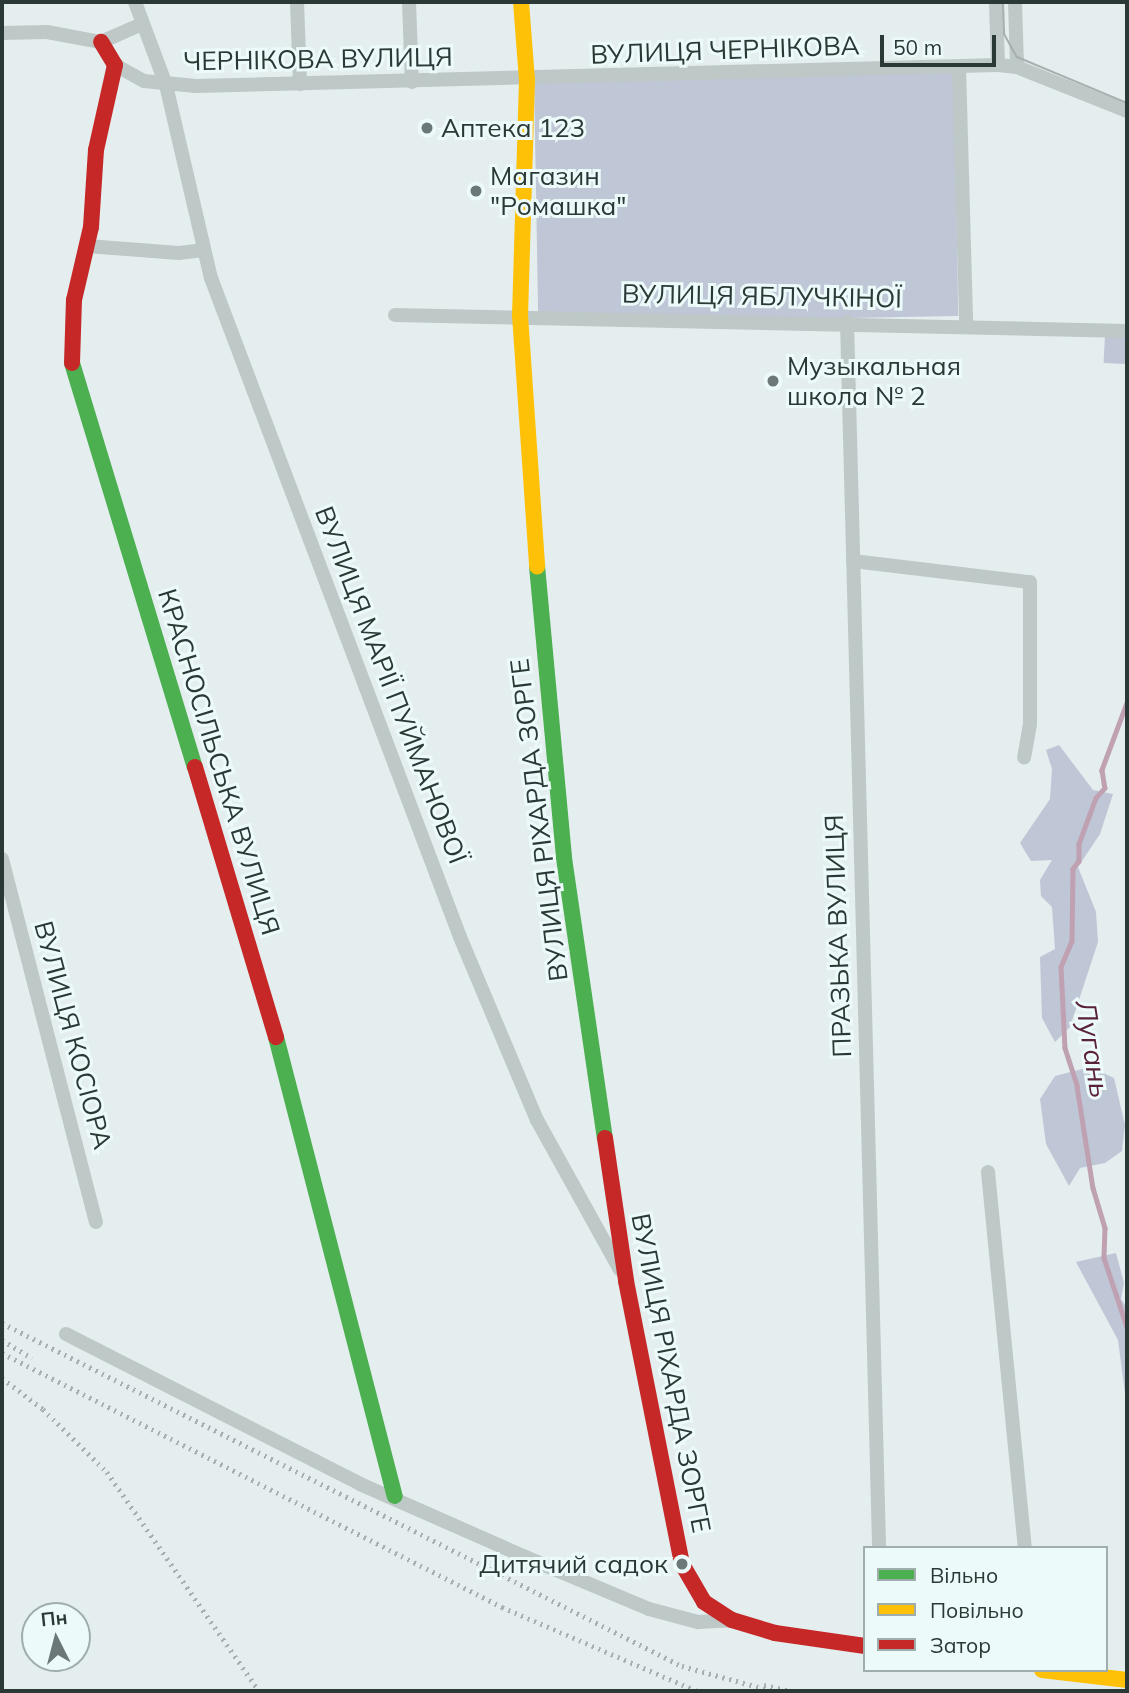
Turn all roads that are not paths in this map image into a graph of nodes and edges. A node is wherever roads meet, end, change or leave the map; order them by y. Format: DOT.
graph roads {
  1 [pos="135,2"];
  2 [pos="296,2"];
  3 [pos="409,2"];
  4 [pos="521,2"];
  5 [pos="996,2"];
  6 [pos="1015,2"];
  7 [pos="142,24"];
  8 [pos="2,33"];
  9 [pos="101,42"];
  10 [pos="115,65"];
  11 [pos="998,65"];
  12 [pos="959,67"];
  13 [pos="1017,67"];
  14 [pos="527,80"];
  15 [pos="412,82"];
  16 [pos="300,84"];
  17 [pos="166,85"];
  18 [pos="1127,111"];
  19 [pos="87,246"];
  20 [pos="203,250"];
  21 [pos="395,315"];
  22 [pos="520,315"];
  23 [pos="847,322"];
  24 [pos="966,325"];
  25 [pos="1127,331"];
  26 [pos="853,561"];
  27 [pos="1024,757"];
  28 [pos="2,859"];
  29 [pos="988,1172"];
  30 [pos="96,1222"];
  31 [pos="626,1281"];
  32 [pos="66,1334"];
  33 [pos="396,1496"];
  34 [pos="879,1546"];
  35 [pos="1025,1546"];
  36 [pos="724,1616"];
  37 [pos="863,1646"];
  38 [pos="1057,1672"];
  39 [pos="1127,1681"];
  1 -- 7 [label="street"];
  2 -- 16 [label="street"];
  3 -- 15 [label="street"];
  4 -- 14 [label="street, ВУЛИЦЯ РІХАРДА ЗОРГЕ"];
  5 -- 11 [label="street"];
  6 -- 13 [label="street"];
  7 -- 9 [label="street"];
  7 -- 17 [label="street"];
  8 -- 9 [label="street"];
  9 -- 10 [label="street"];
  10 -- 17 [label="street, ЧЕРНІКОВА ВУЛИЦЯ"];
  10 -- 19 [label="street, КРАСНОСІЛЬСЬКА ВУЛИЦЯ"];
  11 -- 12 [label="street, ВУЛИЦЯ ЧЕРНІКОВА"];
  11 -- 13 [label="street, ВУЛИЦЯ ЧЕРНІКОВА"];
  12 -- 14 [label="street, ВУЛИЦЯ ЧЕРНІКОВА"];
  12 -- 24 [label="street"];
  13 -- 18 [label="street, ВУЛИЦЯ ЧЕРНІКОВА"];
  14 -- 15 [label="street, ЧЕРНІКОВА ВУЛИЦЯ"];
  14 -- 22 [label="street, ВУЛИЦЯ РІХАРДА ЗОРГЕ"];
  15 -- 16 [label="street, ЧЕРНІКОВА ВУЛИЦЯ"];
  16 -- 17 [label="street, ЧЕРНІКОВА ВУЛИЦЯ"];
  17 -- 20 [label="street, ВУЛИЦЯ МАРІЇ ПУЙМАНОВОЇ"];
  19 -- 20 [label="street"];
  19 -- 33 [label="street, КРАСНОСІЛЬСЬКА ВУЛИЦЯ"];
  20 -- 31 [label="street, ВУЛИЦЯ МАРІЇ ПУЙМАНОВОЇ"];
  21 -- 22 [label="street, ВУЛИЦЯ ЯБЛУЧКІНОЇ"];
  22 -- 23 [label="street, ВУЛИЦЯ ЯБЛУЧКІНОЇ"];
  22 -- 31 [label="street, ВУЛИЦЯ РІХАРДА ЗОРГЕ"];
  23 -- 24 [label="street, ВУЛИЦЯ ЯБЛУЧКІНОЇ"];
  23 -- 26 [label="street, ПРАЗЬКА ВУЛИЦЯ"];
  24 -- 25 [label="street, ВУЛИЦЯ ЯБЛУЧКІНОЇ"];
  26 -- 27 [label="street"];
  26 -- 34 [label="street, ПРАЗЬКА ВУЛИЦЯ"];
  28 -- 30 [label="street, ВУЛИЦЯ КОСІОРА"];
  29 -- 35 [label="street"];
  31 -- 36 [label="street, ВУЛИЦЯ РІХАРДА ЗОРГЕ"];
  32 -- 33 [label="street"];
  33 -- 36 [label="street"];
  36 -- 37 [label="street"];
  38 -- 39 [label="street"];
}
